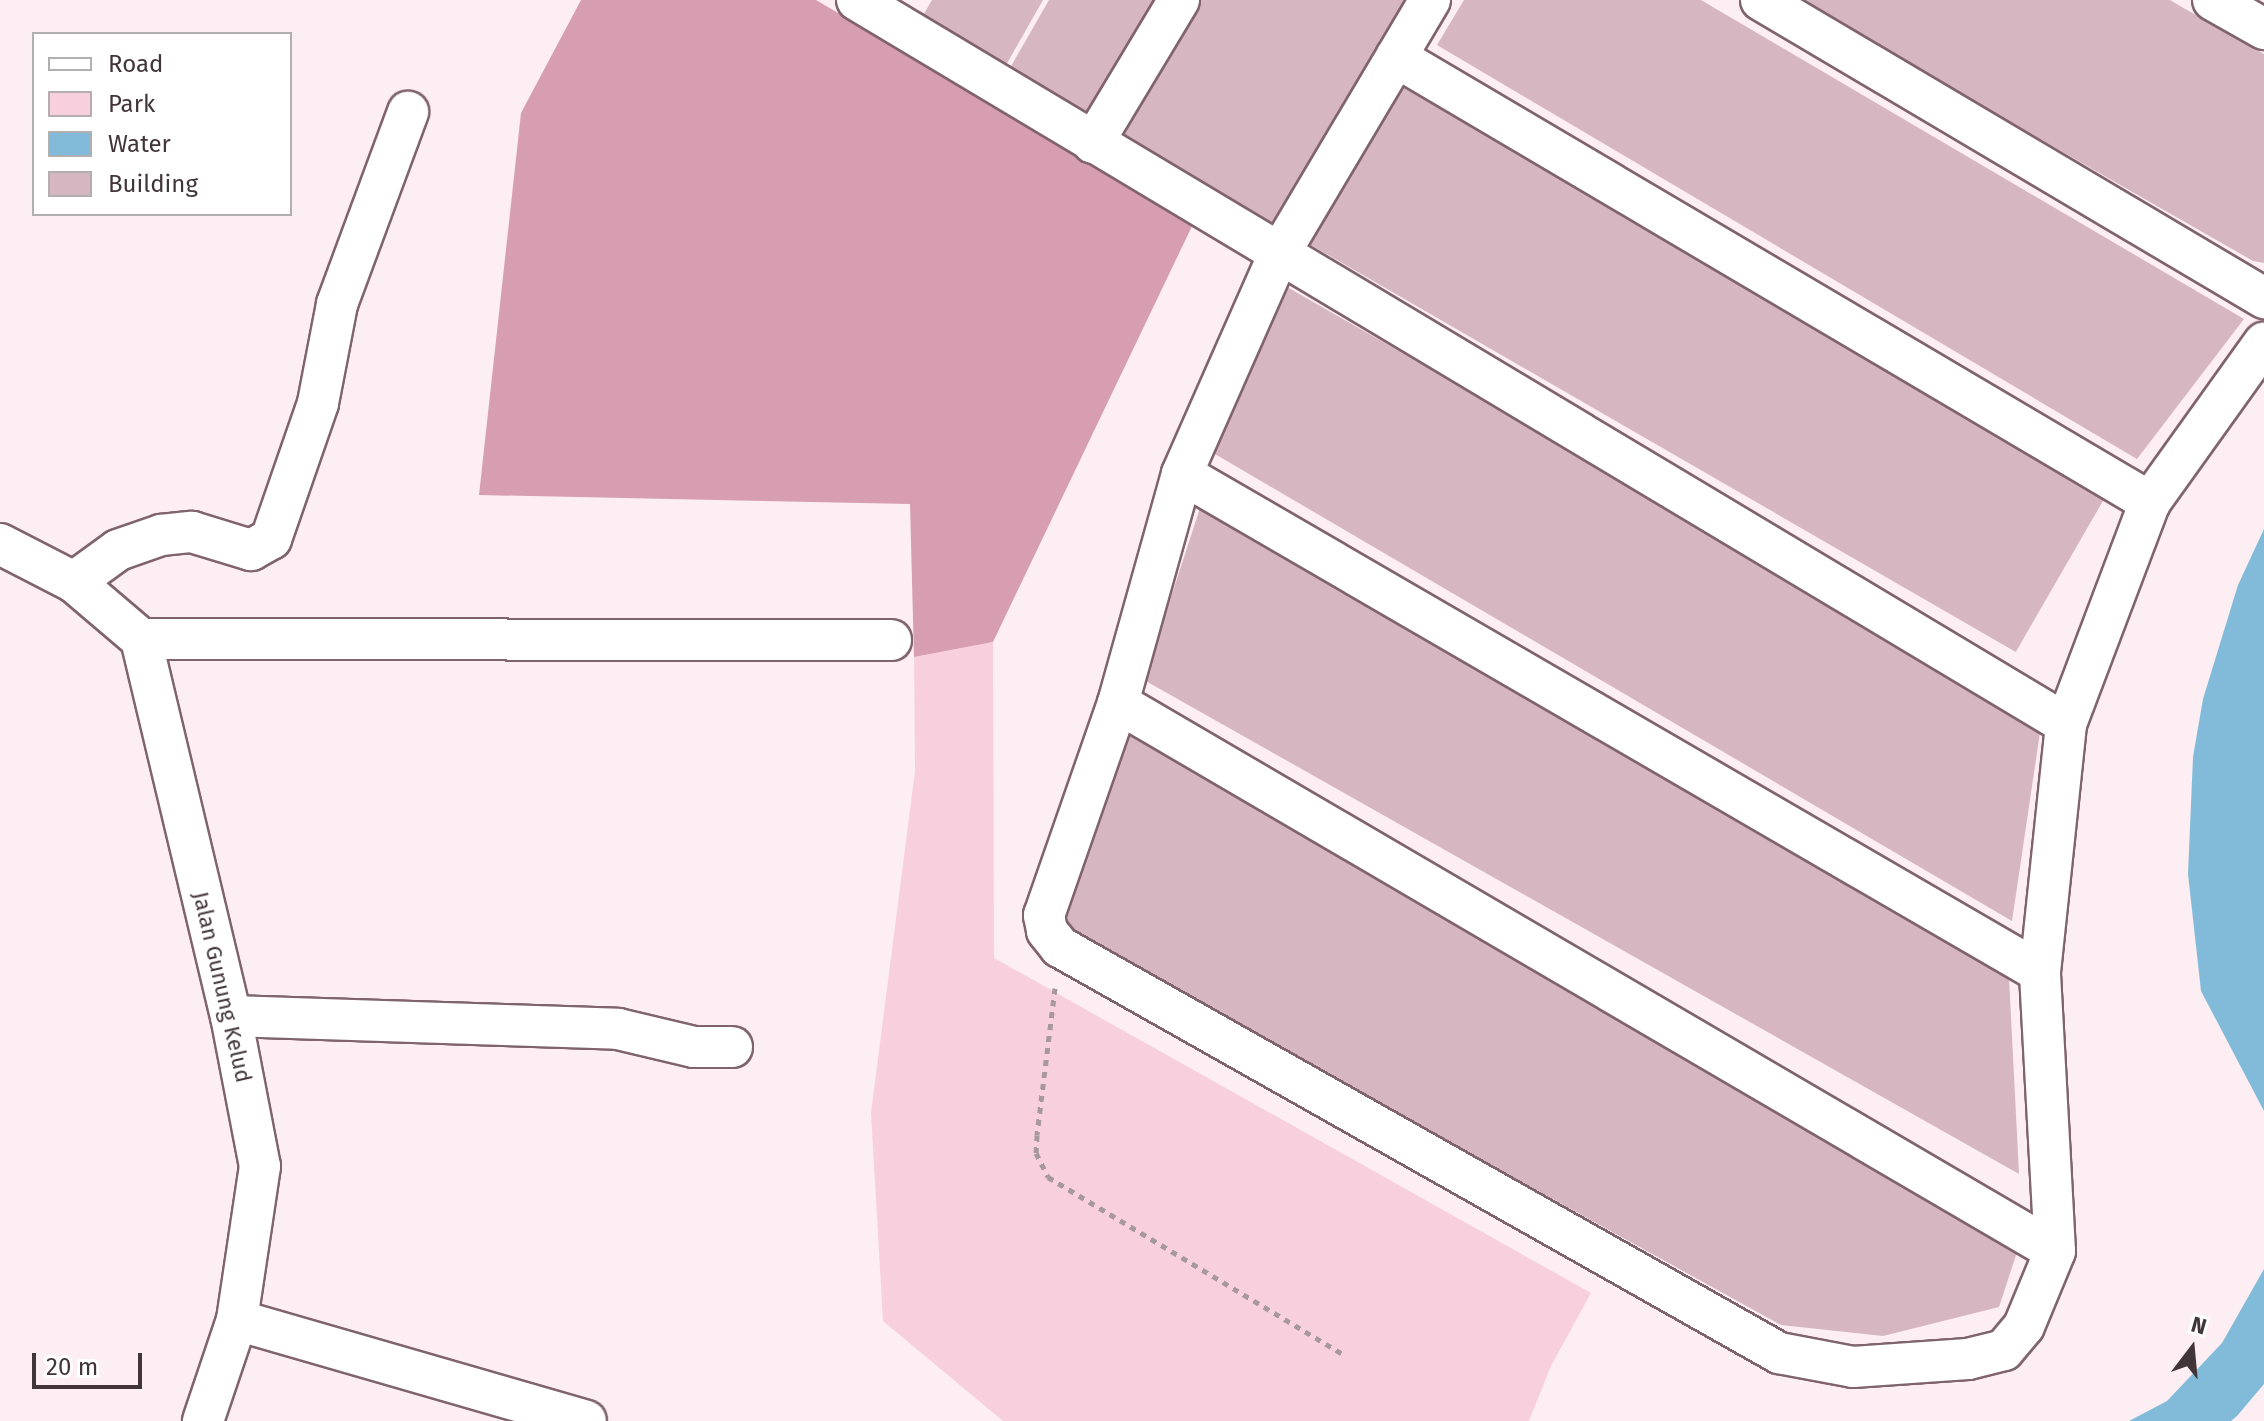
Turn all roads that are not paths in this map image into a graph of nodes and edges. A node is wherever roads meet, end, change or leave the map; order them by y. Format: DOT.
graph roads {
  1 [pos="857,0"];
  2 [pos="1179,0"];
  3 [pos="1430,0"];
  4 [pos="1761,0"];
  5 [pos="2213,0"];
  6 [pos="2264,29"];
  7 [pos="1396,57"];
  8 [pos="408,112"];
  9 [pos="1093,143"];
  10 [pos="1278,256"];
  11 [pos="2264,298"];
  12 [pos="2264,343"];
  13 [pos="1182,474"];
  14 [pos="2150,502"];
  15 [pos="0,544"];
  16 [pos="74,582"];
  17 [pos="141,639"];
  18 [pos="891,640"];
  19 [pos="1118,703"];
  20 [pos="2066,724"];
  21 [pos="2040,972"];
  22 [pos="231,1016"];
  23 [pos="732,1047"];
  24 [pos="2055,1251"];
  25 [pos="237,1320"];
  26 [pos="203,1421"];
  27 [pos="586,1421"];
  1 -- 9 [label="street"];
  2 -- 9 [label="street"];
  3 -- 7 [label="street"];
  4 -- 11 [label="street"];
  5 -- 6 [label="street"];
  7 -- 10 [label="street"];
  7 -- 14 [label="street"];
  8 -- 16 [label="street"];
  9 -- 10 [label="street"];
  10 -- 13 [label="street"];
  10 -- 20 [label="street"];
  12 -- 14 [label="street"];
  13 -- 19 [label="street"];
  13 -- 21 [label="street"];
  14 -- 20 [label="street"];
  15 -- 16 [label="street"];
  16 -- 17 [label="street"];
  17 -- 18 [label="street"];
  17 -- 22 [label="street, Jalan Gunung Kelud"];
  19 -- 24 [label="street"];
  19 -- 24 [label="street"];
  20 -- 21 [label="street"];
  21 -- 24 [label="street"];
  22 -- 23 [label="street"];
  22 -- 25 [label="street, Jalan Gunung Kelud"];
  25 -- 26 [label="street, Jalan Gunung Kelud"];
  25 -- 27 [label="street"];
}
